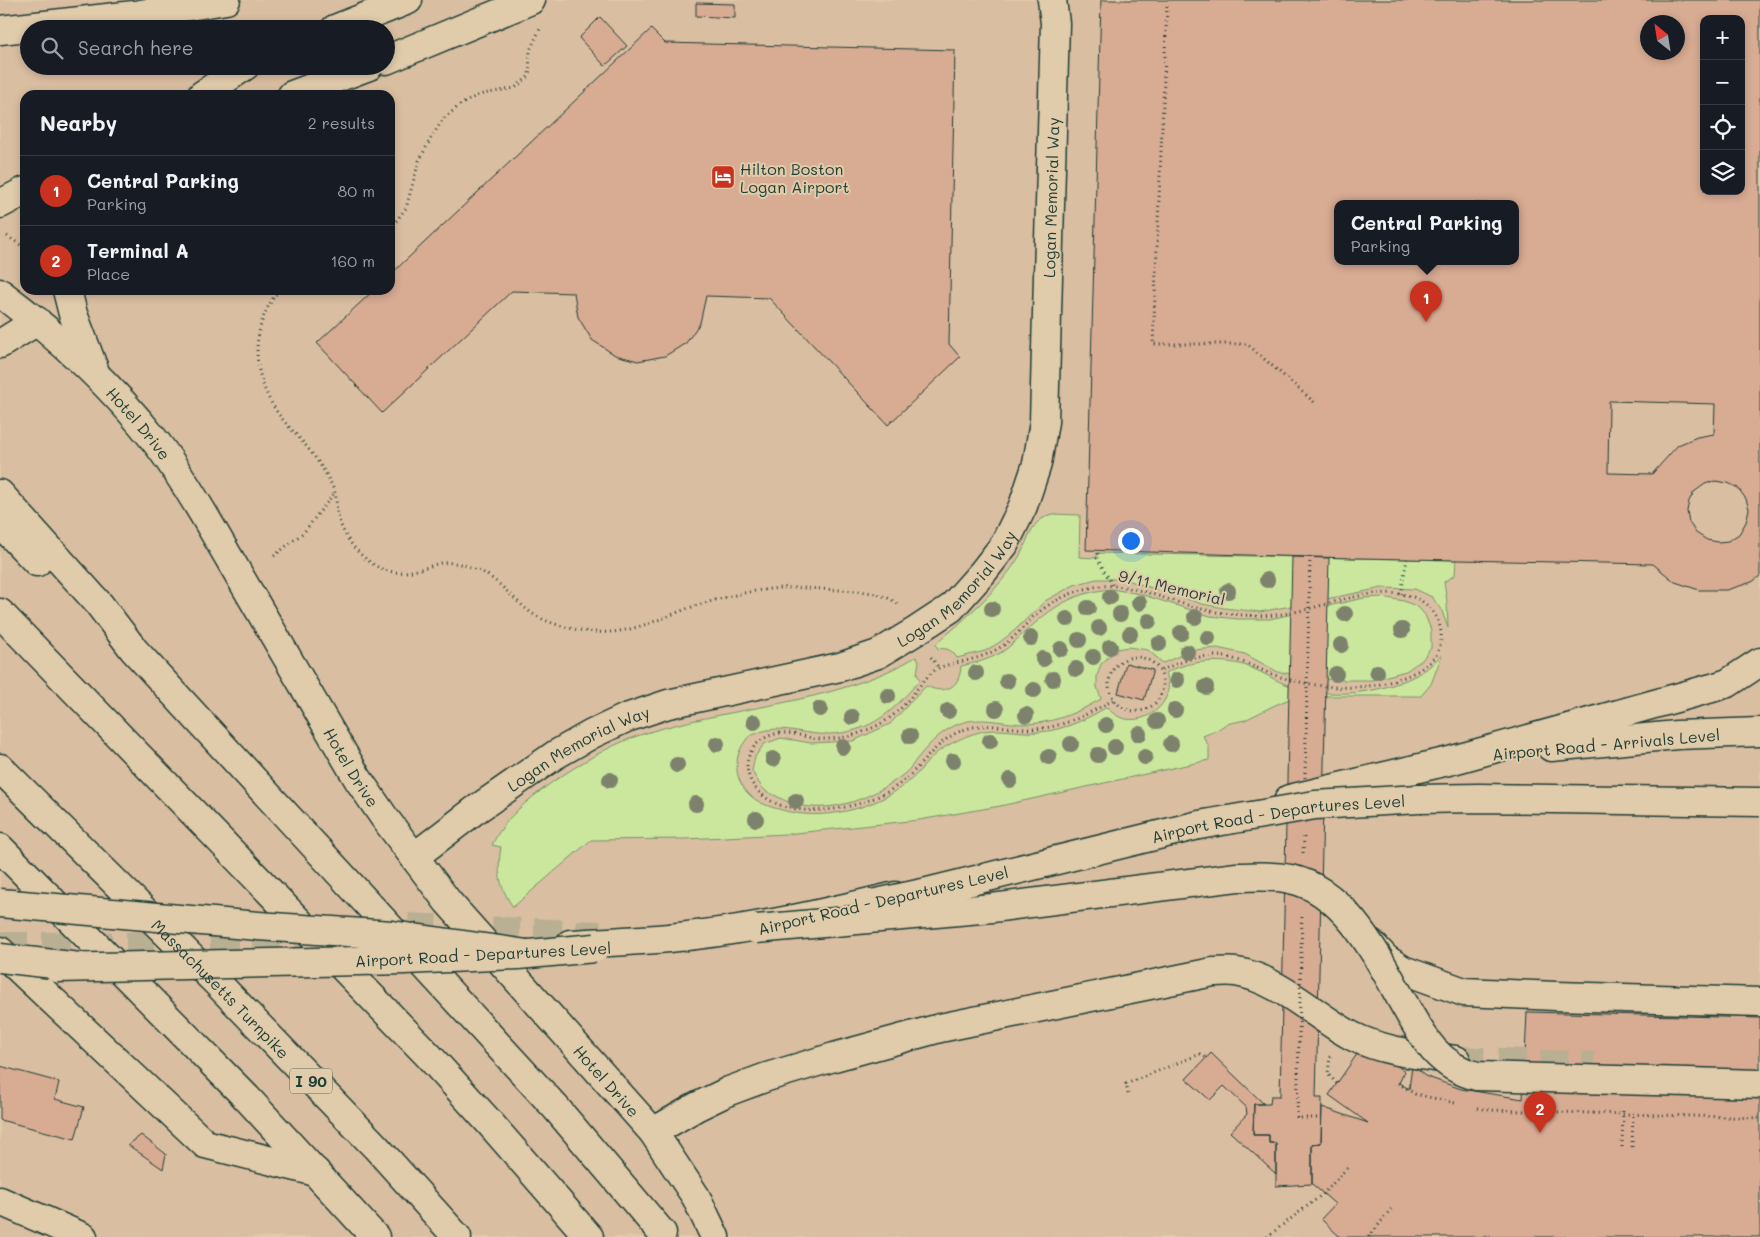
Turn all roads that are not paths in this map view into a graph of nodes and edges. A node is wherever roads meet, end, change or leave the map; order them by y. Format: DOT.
graph roads {
  1 [pos="226,0"];
  2 [pos="408,0"];
  3 [pos="531,0"];
  4 [pos="1052,0"];
  5 [pos="88,20"];
  6 [pos="358,20"];
  7 [pos="20,28"];
  8 [pos="0,30"];
  9 [pos="395,56"];
  10 [pos="232,75"];
  11 [pos="345,75"];
  12 [pos="209,90"];
  13 [pos="305,90"];
  14 [pos="20,194"];
  15 [pos="0,204"];
  16 [pos="0,293"];
  17 [pos="69,295"];
  18 [pos="37,321"];
  19 [pos="0,344"];
  20 [pos="97,376"];
  21 [pos="0,494"];
  22 [pos="0,523"];
  23 [pos="0,613"];
  24 [pos="134,650"];
  25 [pos="1760,662"];
  26 [pos="1722,732"];
  27 [pos="1760,732"];
  28 [pos="1760,739"];
  29 [pos="1453,760"];
  30 [pos="0,768"];
  31 [pos="1760,802"];
  32 [pos="0,848"];
  33 [pos="414,857"];
  34 [pos="0,903"];
  35 [pos="746,929"];
  36 [pos="1361,933"];
  37 [pos="558,945"];
  38 [pos="0,951"];
  39 [pos="527,954"];
  40 [pos="0,958"];
  41 [pos="80,967"];
  42 [pos="0,969"];
  43 [pos="1760,1002"];
  44 [pos="1760,1084"];
  45 [pos="653,1132"];
  46 [pos="316,1172"];
  47 [pos="0,1201"];
  48 [pos="662,1233"];
  49 [pos="83,1237"];
  50 [pos="375,1237"];
  51 [pos="457,1237"];
  52 [pos="589,1237"];
  53 [pos="715,1237"];
  1 -- 5 [label="main road"];
  2 -- 6 [label="main road"];
  3 -- 9 [label="main road"];
  4 -- 33 [label="main road, Logan Memorial Way"];
  7 -- 8 [label="main road"];
  10 -- 12 [label="main road"];
  11 -- 13 [label="main road"];
  14 -- 15 [label="main road"];
  16 -- 18 [label="main road, Hotel Drive"];
  17 -- 20 [label="main road"];
  18 -- 19 [label="main road"];
  18 -- 20 [label="main road, Hotel Drive"];
  20 -- 33 [label="main road, Hotel Drive"];
  21 -- 24 [label="main road"];
  22 -- 24 [label="main road"];
  23 -- 52 [label="main road"];
  24 -- 48 [label="main road"];
  25 -- 29 [label="main road"];
  26 -- 27 [label="main road, Airport Road - Arrivals Level"];
  26 -- 28 [label="main road"];
  26 -- 29 [label="main road, Airport Road - Arrivals Level"];
  29 -- 35 [label="main road"];
  30 -- 51 [label="main road, Massachusetts Turnpike / I 90"];
  31 -- 35 [label="main road, Airport Road - Departures Level, bridge"];
  32 -- 46 [label="main road"];
  33 -- 45 [label="main road, Hotel Drive"];
  34 -- 39 [label="main road, bridge"];
  35 -- 36 [label="main road"];
  35 -- 37 [label="main road"];
  35 -- 39 [label="main road, Airport Road - Departures Level, bridge"];
  35 -- 44 [label="main road, bridge"];
  36 -- 43 [label="main road"];
  36 -- 45 [label="main road"];
  38 -- 46 [label="main road"];
  39 -- 41 [label="main road, Airport Road - Departures Level, bridge"];
  40 -- 41 [label="main road, bridge"];
  41 -- 42 [label="main road, Airport Road - Departures Level, bridge"];
  45 -- 53 [label="main road, Hotel Drive"];
  46 -- 50 [label="main road"];
  47 -- 49 [label="main road"];
}
